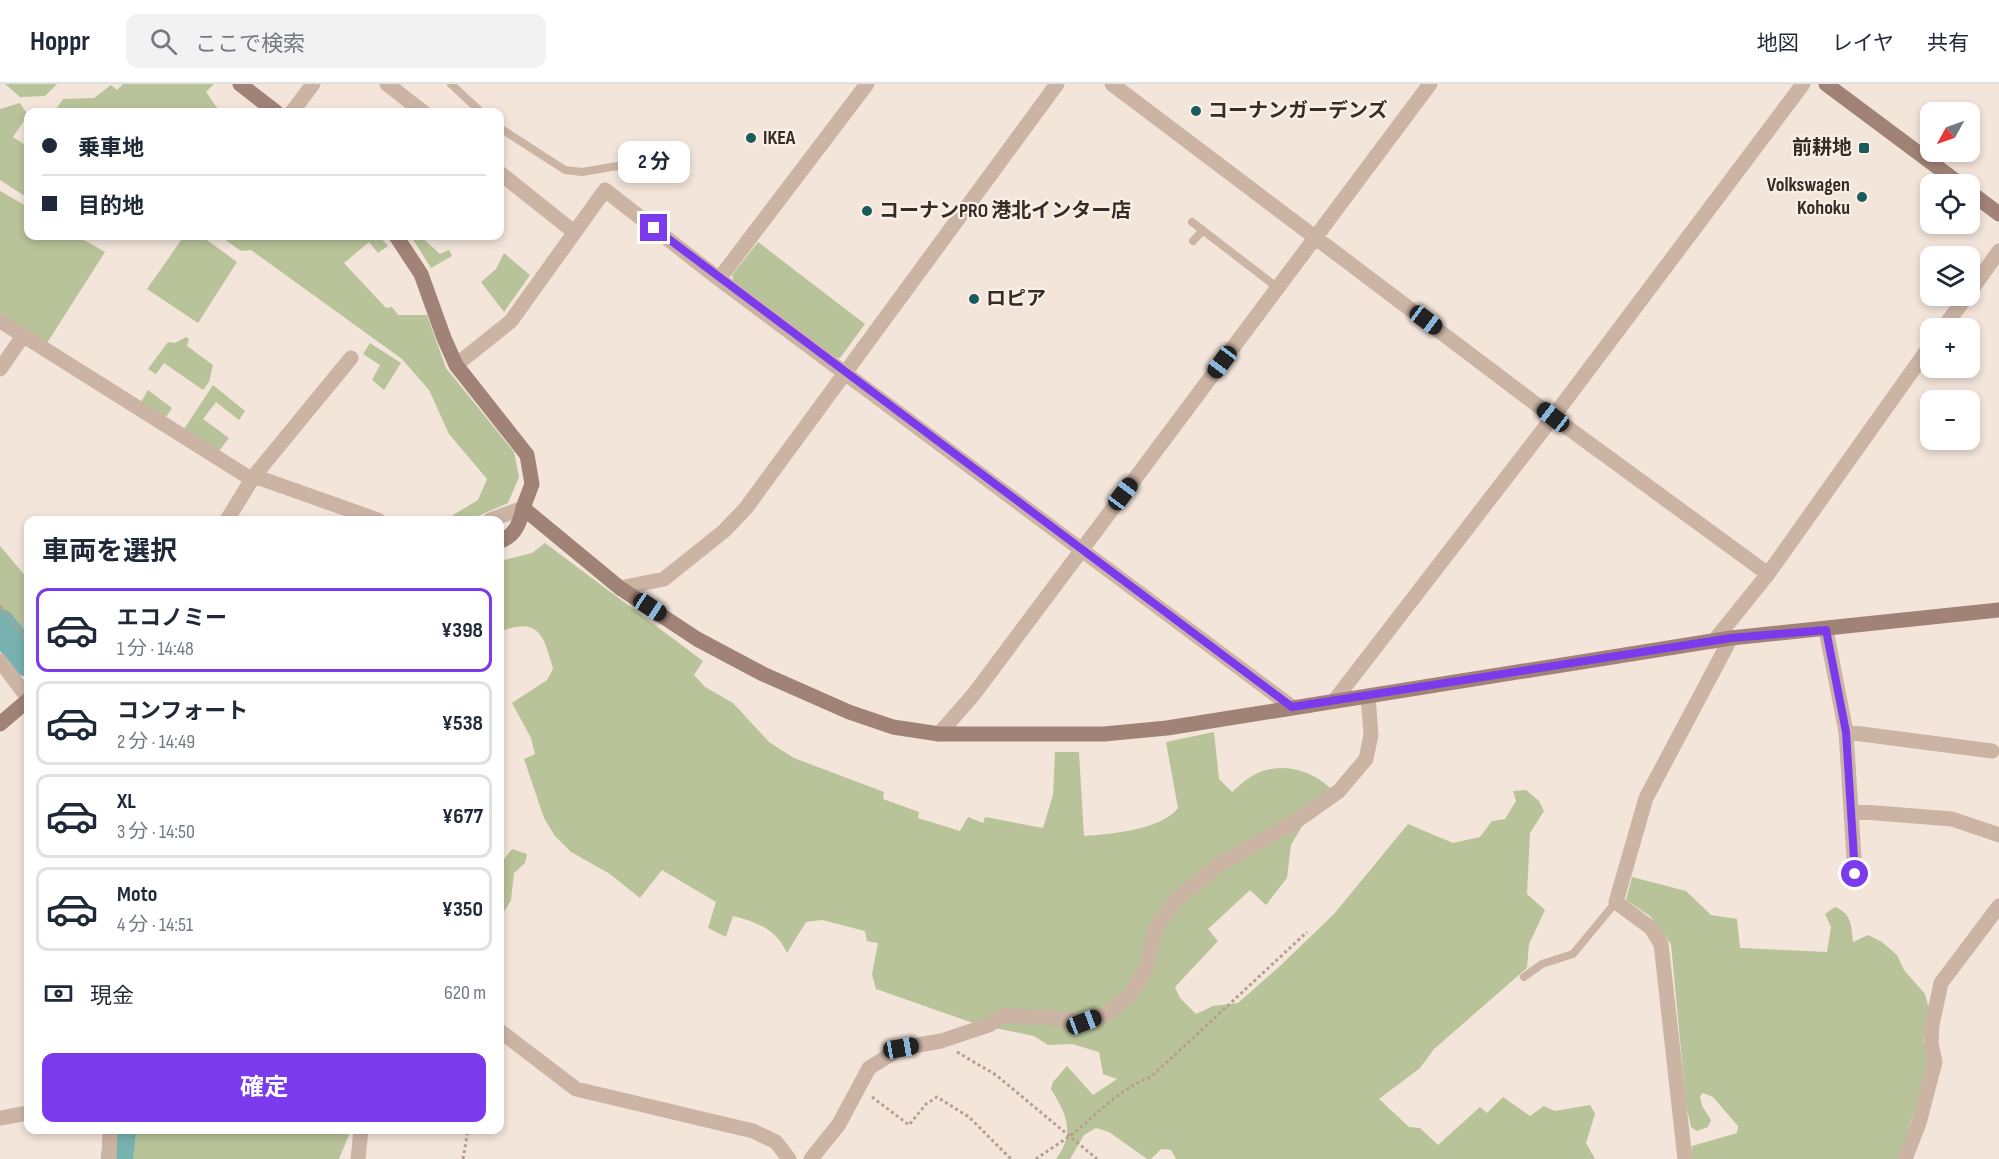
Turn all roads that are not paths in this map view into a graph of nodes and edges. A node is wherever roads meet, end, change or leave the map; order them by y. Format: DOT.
graph roads {
  1 [pos="240,84"];
  2 [pos="313,84"];
  3 [pos="387,84"];
  4 [pos="451,84"];
  5 [pos="867,84"];
  6 [pos="1057,84"];
  7 [pos="1112,84"];
  8 [pos="1430,84"];
  9 [pos="1803,84"];
  10 [pos="1826,84"];
  11 [pos="271,108"];
  12 [pos="295,108"];
  13 [pos="418,108"];
  14 [pos="477,108"];
  15 [pos="504,131"];
  16 [pos="658,159"];
  17 [pos="1947,174"];
  18 [pos="504,176"];
  19 [pos="1980,200"];
  20 [pos="1999,214"];
  21 [pos="1192,222"];
  22 [pos="1203,230"];
  23 [pos="573,232"];
  24 [pos="1317,237"];
  25 [pos="399,240"];
  26 [pos="1193,241"];
  27 [pos="1999,250"];
  28 [pos="1980,277"];
  29 [pos="719,279"];
  30 [pos="1278,288"];
  31 [pos="0,321"];
  32 [pos="23,336"];
  33 [pos="351,358"];
  34 [pos="1920,360"];
  35 [pos="456,365"];
  36 [pos="0,369"];
  37 [pos="846,373"];
  38 [pos="1553,417"];
  39 [pos="254,476"];
  40 [pos="523,508"];
  41 [pos="229,516"];
  42 [pos="367,516"];
  43 [pos="501,516"];
  44 [pos="504,539"];
  45 [pos="1081,550"];
  46 [pos="1768,574"];
  47 [pos="620,588"];
  48 [pos="1999,610"];
  49 [pos="1826,630"];
  50 [pos="1731,638"];
  51 [pos="1713,641"];
  52 [pos="0,661"];
  53 [pos="24,694"];
  54 [pos="1368,696"];
  55 [pos="1334,701"];
  56 [pos="24,703"];
  57 [pos="1292,707"];
  58 [pos="0,724"];
  59 [pos="1846,732"];
  60 [pos="939,734"];
  61 [pos="1992,751"];
  62 [pos="1851,811"];
  63 [pos="1999,835"];
  64 [pos="1855,874"];
  65 [pos="1616,902"];
  66 [pos="1999,906"];
  67 [pos="1524,977"];
  68 [pos="504,1034"];
  69 [pos="24,1114"];
  70 [pos="0,1118"];
  71 [pos="110,1134"];
  72 [pos="361,1134"];
  73 [pos="109,1159"];
  74 [pos="358,1159"];
  75 [pos="789,1159"];
  76 [pos="811,1159"];
  77 [pos="1685,1159"];
  78 [pos="1905,1159"];
  1 -- 11 [label="street"];
  2 -- 12 [label="street"];
  3 -- 13 [label="street"];
  4 -- 14 [label="lane"];
  5 -- 29 [label="street"];
  6 -- 37 [label="street"];
  7 -- 24 [label="street"];
  8 -- 24 [label="street"];
  9 -- 38 [label="street"];
  10 -- 17 [label="street"];
  15 -- 16 [label="lane"];
  18 -- 23 [label="street"];
  19 -- 20 [label="street"];
  21 -- 22 [label="lane"];
  22 -- 26 [label="lane"];
  22 -- 30 [label="lane"];
  23 -- 29 [label="street"];
  23 -- 35 [label="street"];
  24 -- 30 [label="street"];
  24 -- 38 [label="street"];
  25 -- 35 [label="street"];
  27 -- 28 [label="street"];
  29 -- 37 [label="street"];
  30 -- 45 [label="street"];
  31 -- 32 [label="street"];
  32 -- 36 [label="street"];
  32 -- 39 [label="street"];
  33 -- 39 [label="street"];
  34 -- 46 [label="street"];
  35 -- 40 [label="street"];
  37 -- 45 [label="street"];
  37 -- 47 [label="street"];
  38 -- 46 [label="street"];
  38 -- 55 [label="street"];
  39 -- 41 [label="street"];
  39 -- 42 [label="street"];
  40 -- 43 [label="street"];
  40 -- 44 [label="street"];
  40 -- 47 [label="street"];
  45 -- 57 [label="street"];
  45 -- 60 [label="street"];
  46 -- 51 [label="street"];
  47 -- 60 [label="street"];
  48 -- 49 [label="street"];
  49 -- 50 [label="street"];
  49 -- 59 [label="street"];
  50 -- 51 [label="street"];
  50 -- 65 [label="street"];
  51 -- 54 [label="street"];
  52 -- 53 [label="street"];
  54 -- 55 [label="street"];
  54 -- 76 [label="street"];
  55 -- 57 [label="street"];
  56 -- 58 [label="street"];
  57 -- 60 [label="street"];
  59 -- 61 [label="street"];
  59 -- 62 [label="street"];
  62 -- 63 [label="street"];
  62 -- 64 [label="street"];
  65 -- 67 [label="lane"];
  65 -- 77 [label="street"];
  66 -- 78 [label="street"];
  68 -- 75 [label="street"];
  69 -- 70 [label="street"];
  71 -- 73 [label="street"];
  72 -- 74 [label="street"];
}
